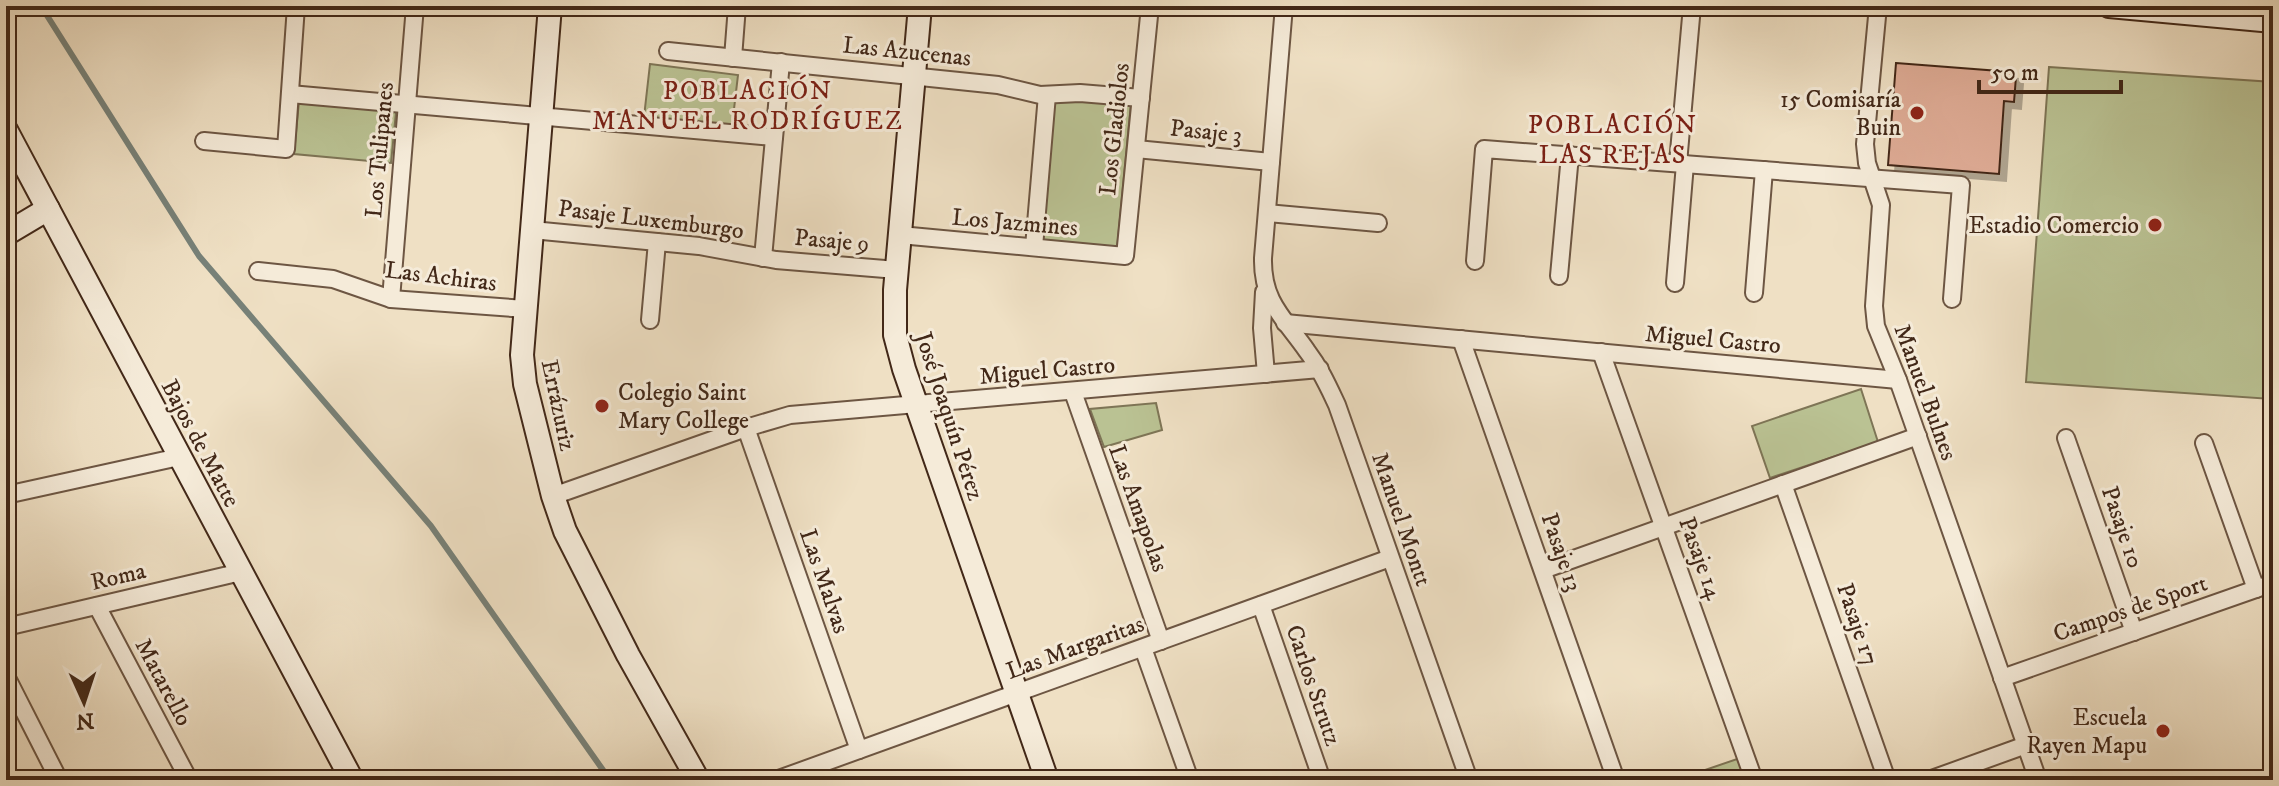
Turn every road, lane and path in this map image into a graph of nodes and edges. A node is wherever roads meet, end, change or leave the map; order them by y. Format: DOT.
graph roads {
  1 [pos="295,6"];
  2 [pos="415,6"];
  3 [pos="550,6"];
  4 [pos="737,6"];
  5 [pos="920,6"];
  6 [pos="1150,6"];
  7 [pos="1284,6"];
  8 [pos="1692,6"];
  9 [pos="1878,6"];
  10 [pos="2109,6"];
  11 [pos="2273,21"];
  12 [pos="668,51"];
  13 [pos="733,58"];
  14 [pos="781,62"];
  15 [pos="913,76"];
  16 [pos="290,94"];
  17 [pos="1047,95"];
  18 [pos="1141,98"];
  19 [pos="407,104"];
  20 [pos="541,116"];
  21 [pos="6,130"];
  22 [pos="774,137"];
  23 [pos="204,141"];
  24 [pos="1136,149"];
  25 [pos="1570,155"];
  26 [pos="1271,162"];
  27 [pos="1681,164"];
  28 [pos="1764,170"];
  29 [pos="1873,178"];
  30 [pos="48,209"];
  31 [pos="1267,213"];
  32 [pos="1378,223"];
  33 [pos="532,230"];
  34 [pos="6,234"];
  35 [pos="900,235"];
  36 [pos="657,242"];
  37 [pos="1034,247"];
  38 [pos="1125,256"];
  39 [pos="763,258"];
  40 [pos="1475,261"];
  41 [pos="897,270"];
  42 [pos="258,271"];
  43 [pos="1559,276"];
  44 [pos="1675,283"];
  45 [pos="1265,286"];
  46 [pos="1754,293"];
  47 [pos="391,299"];
  48 [pos="1952,299"];
  49 [pos="526,309"];
  50 [pos="650,320"];
  51 [pos="1285,323"];
  52 [pos="1461,339"];
  53 [pos="1601,352"];
  54 [pos="1320,369"];
  55 [pos="1266,374"];
  56 [pos="1898,380"];
  57 [pos="1073,392"];
  58 [pos="916,405"];
  59 [pos="746,428"];
  60 [pos="1918,436"];
  61 [pos="2066,438"];
  62 [pos="2204,443"];
  63 [pos="179,457"];
  64 [pos="1783,484"];
  65 [pos="6,495"];
  66 [pos="553,496"];
  67 [pos="1664,527"];
  68 [pos="1390,558"];
  69 [pos="1543,570"];
  70 [pos="241,572"];
  71 [pos="2273,583"];
  72 [pos="2256,589"];
  73 [pos="1261,605"];
  74 [pos="97,606"];
  75 [pos="6,627"];
  76 [pos="2134,632"];
  77 [pos="1161,641"];
  78 [pos="1143,648"];
  79 [pos="6,676"];
  80 [pos="2002,678"];
  81 [pos="1017,693"];
  82 [pos="2026,745"];
  83 [pos="859,750"];
  84 [pos="1466,779"];
  85 [pos="59,780"];
  86 [pos="189,780"];
  87 [pos="352,780"];
  88 [pos="698,780"];
  89 [pos="776,780"];
  90 [pos="1047,780"];
  91 [pos="1190,780"];
  92 [pos="1322,780"];
  93 [pos="1616,780"];
  94 [pos="1754,780"];
  95 [pos="1887,780"];
  96 [pos="1929,780"];
  97 [pos="2038,780"];
  1 -- 16 [label="street"];
  2 -- 19 [label="street, Los Tulipanes"];
  3 -- 20 [label="street, Errázuriz"];
  4 -- 13 [label="street"];
  5 -- 15 [label="street, José Joaquín Pérez"];
  6 -- 18 [label="street, Los Gladiolos"];
  7 -- 26 [label="street, Manuel Montt"];
  8 -- 27 [label="street"];
  9 -- 29 [label="street, Manuel Bulnes"];
  10 -- 11 [label="street"];
  12 -- 13 [label="street, Las Azucenas"];
  13 -- 14 [label="street, Las Azucenas"];
  14 -- 15 [label="street, Las Azucenas"];
  14 -- 22 [label="street"];
  15 -- 17 [label="street, Las Azucenas"];
  15 -- 35 [label="street, José Joaquín Pérez"];
  16 -- 19 [label="street"];
  16 -- 23 [label="street"];
  17 -- 18 [label="street, Las Azucenas"];
  17 -- 37 [label="street"];
  18 -- 24 [label="street, Los Gladiolos"];
  19 -- 20 [label="street"];
  19 -- 47 [label="street, Los Tulipanes"];
  20 -- 22 [label="street"];
  20 -- 33 [label="street, Errázuriz"];
  21 -- 30 [label="street, Bajos de Matte"];
  22 -- 39 [label="street"];
  24 -- 26 [label="street, Pasaje 3"];
  24 -- 38 [label="street, Los Gladiolos"];
  25 -- 27 [label="street"];
  25 -- 40 [label="street"];
  25 -- 43 [label="street"];
  26 -- 31 [label="street, Manuel Montt"];
  27 -- 28 [label="street"];
  27 -- 44 [label="street"];
  28 -- 29 [label="street"];
  28 -- 46 [label="street"];
  29 -- 48 [label="street"];
  29 -- 56 [label="street, Manuel Bulnes"];
  30 -- 34 [label="street"];
  30 -- 63 [label="street, Bajos de Matte"];
  31 -- 32 [label="street"];
  31 -- 45 [label="street, Manuel Montt"];
  33 -- 36 [label="street, Pasaje Luxemburgo"];
  33 -- 49 [label="street, Errázuriz"];
  35 -- 37 [label="street, Los Jazmines"];
  35 -- 41 [label="street, José Joaquín Pérez"];
  36 -- 39 [label="street, Pasaje Luxemburgo"];
  36 -- 50 [label="street"];
  37 -- 38 [label="street, Los Jazmines"];
  39 -- 41 [label="street, Pasaje 9"];
  41 -- 58 [label="street, José Joaquín Pérez"];
  42 -- 47 [label="street, Las Achiras"];
  45 -- 51 [label="street, Manuel Montt"];
  45 -- 55 [label="street, Manuel Montt"];
  47 -- 49 [label="street, Las Achiras"];
  49 -- 66 [label="street, Errázuriz"];
  51 -- 52 [label="street, Miguel Castro"];
  51 -- 54 [label="street, Manuel Montt"];
  52 -- 53 [label="street, Miguel Castro"];
  52 -- 69 [label="street, Pasaje 13"];
  53 -- 56 [label="street, Miguel Castro"];
  53 -- 67 [label="street, Pasaje 14"];
  54 -- 55 [label="street, Miguel Castro"];
  54 -- 68 [label="street, Manuel Montt"];
  55 -- 57 [label="street, Miguel Castro"];
  56 -- 60 [label="street, Manuel Bulnes"];
  57 -- 58 [label="street, Miguel Castro"];
  57 -- 77 [label="street, Las Amapolas"];
  58 -- 59 [label="street, Miguel Castro"];
  58 -- 81 [label="street, José Joaquín Pérez"];
  59 -- 66 [label="street, Miguel Castro"];
  59 -- 83 [label="street, Las Malvas"];
  60 -- 64 [label="street"];
  60 -- 80 [label="street, Manuel Bulnes"];
  61 -- 76 [label="street, Pasaje 10"];
  62 -- 72 [label="street"];
  63 -- 65 [label="street"];
  63 -- 70 [label="street, Bajos de Matte"];
  64 -- 67 [label="street"];
  64 -- 95 [label="street, Pasaje 17"];
  66 -- 88 [label="street, Errázuriz"];
  67 -- 69 [label="street"];
  67 -- 94 [label="street, Pasaje 14"];
  68 -- 73 [label="street, Las Margaritas"];
  68 -- 84 [label="street, Manuel Montt"];
  69 -- 93 [label="street, Pasaje 13"];
  70 -- 74 [label="street, Roma"];
  70 -- 87 [label="street, Bajos de Matte"];
  71 -- 72 [label="street, Campos de Sport"];
  72 -- 76 [label="street, Campos de Sport"];
  73 -- 77 [label="street, Las Margaritas"];
  73 -- 92 [label="street, Carlos Strutz"];
  74 -- 75 [label="street, Roma"];
  74 -- 86 [label="street, Matarello"];
  76 -- 80 [label="street, Campos de Sport"];
  77 -- 78 [label="street, Las Margaritas"];
  78 -- 81 [label="street, Las Margaritas"];
  78 -- 91 [label="street"];
  79 -- 85 [label="street"];
  80 -- 82 [label="street, Manuel Bulnes"];
  81 -- 83 [label="street, Las Margaritas"];
  81 -- 90 [label="street, José Joaquín Pérez"];
  82 -- 96 [label="street"];
  82 -- 97 [label="street, Manuel Bulnes"];
  83 -- 89 [label="street, Las Margaritas"];
}
